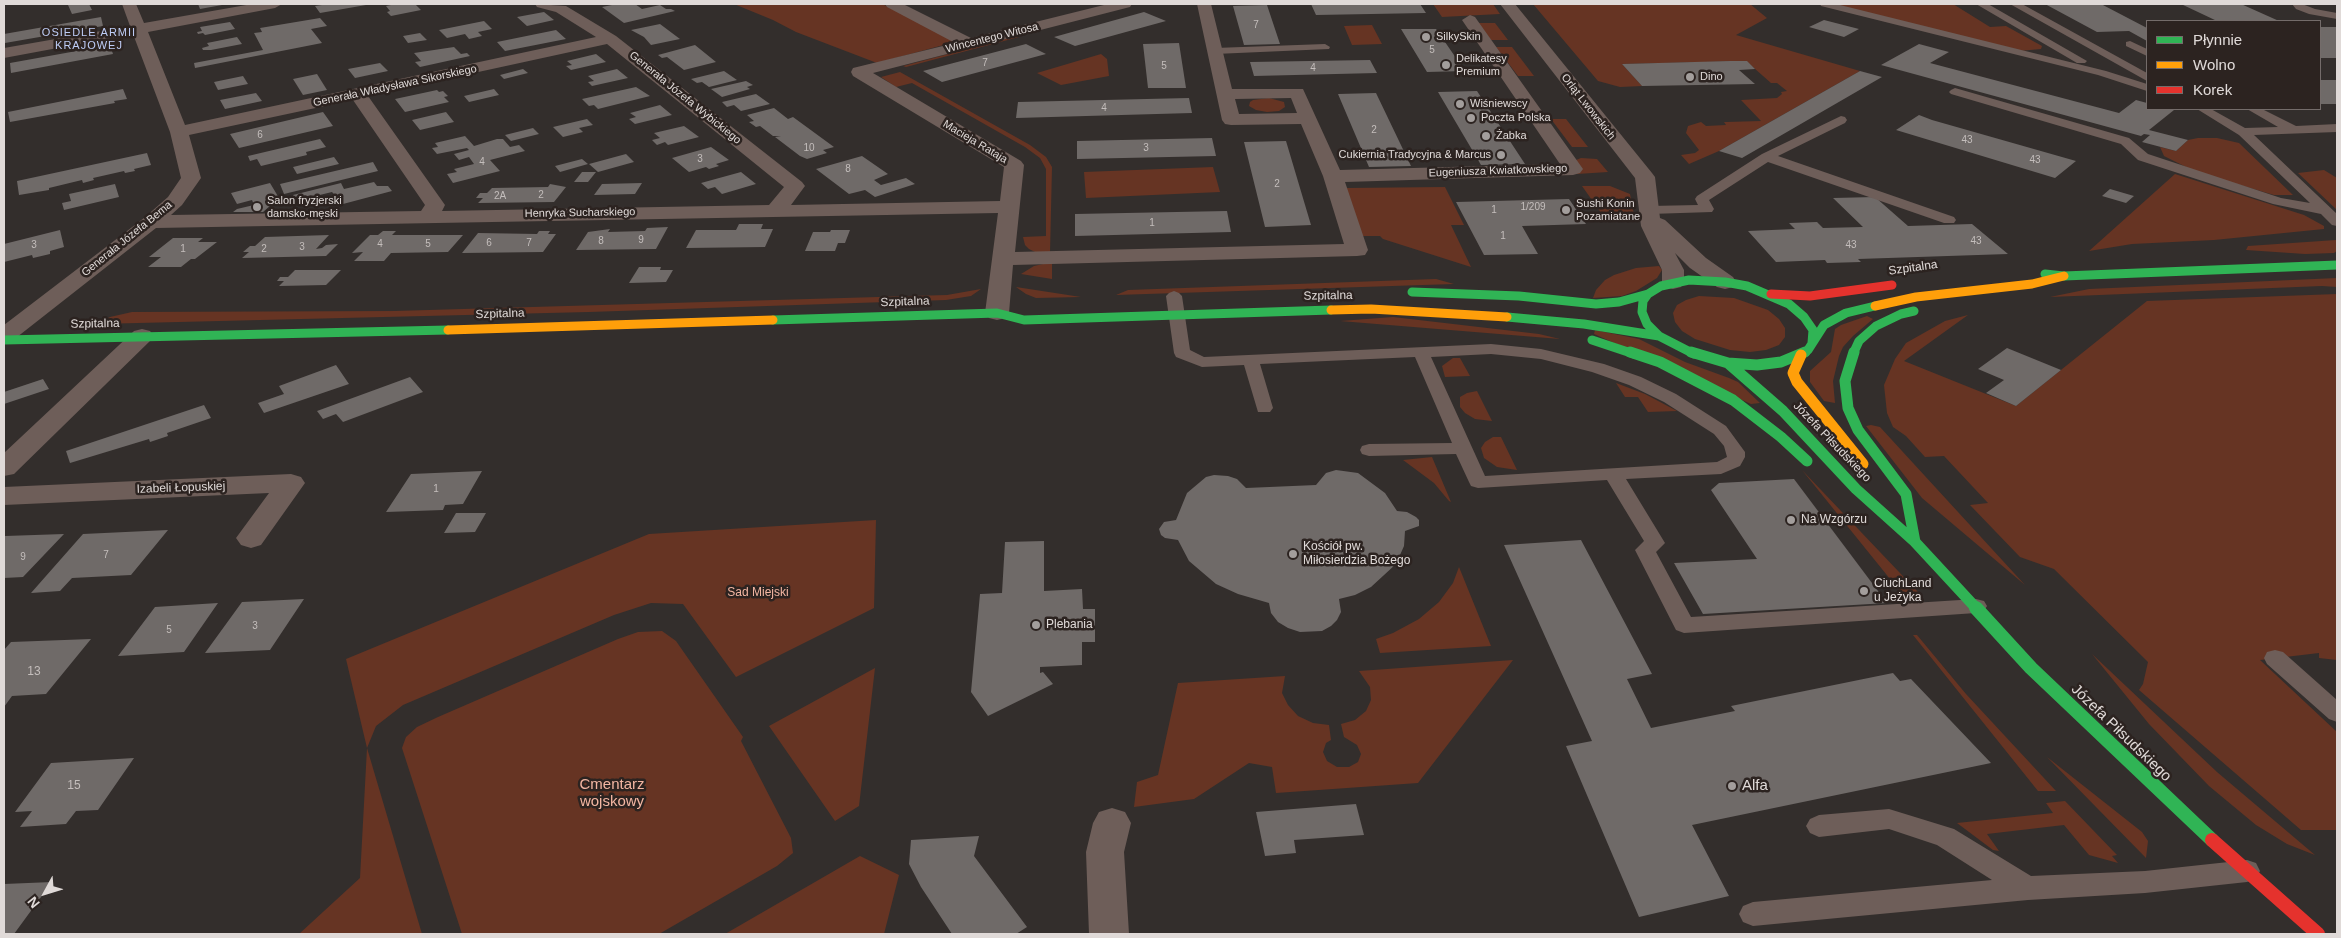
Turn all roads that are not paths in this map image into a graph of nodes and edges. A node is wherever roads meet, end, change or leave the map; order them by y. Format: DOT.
graph roads {
  1 [pos="129,4"];
  2 [pos="275,4"];
  3 [pos="543,4"];
  4 [pos="892,4"];
  5 [pos="1125,4"];
  6 [pos="1204,4"];
  7 [pos="1507,4"];
  8 [pos="1825,4"];
  9 [pos="1981,4"];
  10 [pos="2015,4"];
  11 [pos="2297,4"];
  12 [pos="2337,16"];
  13 [pos="1470,20"];
  14 [pos="138,29"];
  15 [pos="610,39"];
  16 [pos="970,44"];
  17 [pos="2130,44"];
  18 [pos="1325,47"];
  19 [pos="1215,51"];
  20 [pos="2146,52"];
  21 [pos="4,53"];
  22 [pos="859,72"];
  23 [pos="2102,73"];
  24 [pos="2146,77"];
  25 [pos="2146,88"];
  26 [pos="1955,92"];
  27 [pos="358,94"];
  28 [pos="1225,94"];
  29 [pos="2205,110"];
  30 [pos="2255,110"];
  31 [pos="1308,118"];
  32 [pos="1841,120"];
  33 [pos="2337,128"];
  34 [pos="2293,130"];
  35 [pos="179,132"];
  36 [pos="2243,132"];
  37 [pos="1766,157"];
  38 [pos="1333,176"];
  39 [pos="1010,206"];
  40 [pos="776,210"];
  41 [pos="2326,211"];
  42 [pos="1651,214"];
  43 [pos="429,216"];
  44 [pos="1949,220"];
  45 [pos="151,222"];
  46 [pos="2337,222"];
  47 [pos="1004,259"];
  48 [pos="2337,266"];
  49 [pos="2019,273"];
  50 [pos="2064,276"];
  51 [pos="1673,282"];
  52 [pos="1725,282"];
  53 [pos="1903,284"];
  54 [pos="1982,289"];
  55 [pos="1403,292"];
  56 [pos="1767,293"];
  57 [pos="1648,294"];
  58 [pos="1174,296"];
  59 [pos="1006,310"];
  60 [pos="1469,313"];
  61 [pos="1176,315"];
  62 [pos="4,336"];
  63 [pos="142,336"];
  64 [pos="1659,336"];
  65 [pos="4,340"];
  66 [pos="1812,343"];
  67 [pos="1421,352"];
  68 [pos="1801,355"];
  69 [pos="1251,361"];
  70 [pos="1728,363"];
  71 [pos="1264,408"];
  72 [pos="1464,448"];
  73 [pos="1369,450"];
  74 [pos="4,468"];
  75 [pos="1814,468"];
  76 [pos="1869,470"];
  77 [pos="1613,474"];
  78 [pos="1842,492"];
  79 [pos="4,496"];
  80 [pos="1890,502"];
  81 [pos="251,538"];
  82 [pos="1915,542"];
  83 [pos="1976,606"];
  84 [pos="2275,658"];
  85 [pos="2337,713"];
  86 [pos="1112,823"];
  87 [pos="1819,826"];
  88 [pos="2247,871"];
  89 [pos="2028,888"];
  90 [pos="1752,914"];
  91 [pos="1109,934"];
  92 [pos="2318,934"];
  1 -- 14 [label="street, Generała Józefa Bema"];
  2 -- 14 [label="street"];
  3 -- 15 [label="street, Generała Józefa Wybickiego"];
  4 -- 16 [label="street"];
  5 -- 16 [label="street, Wincentego Witosa"];
  6 -- 19 [label="street"];
  7 -- 42 [label="street, Orląt Lwowskich"];
  8 -- 23 [label="lane"];
  9 -- 23 [label="lane"];
  10 -- 24 [label="lane"];
  11 -- 12 [label="lane"];
  13 -- 38 [label="street, Eugeniusza Kwiatkowskiego"];
  14 -- 21 [label="street"];
  14 -- 35 [label="street, Generała Józefa Bema"];
  15 -- 27 [label="street, Generała Władysława Sikorskiego"];
  15 -- 40 [label="street, Generała Józefa Wybickiego"];
  16 -- 22 [label="street, Wincentego Witosa"];
  17 -- 20 [label="lane"];
  18 -- 19 [label="lane"];
  19 -- 28 [label="street"];
  22 -- 39 [label="street, Macieja Rataja"];
  23 -- 25 [label="lane"];
  26 -- 41 [label="lane"];
  27 -- 35 [label="street, Generała Władysława Sikorskiego"];
  27 -- 43 [label="street"];
  28 -- 31 [label="street"];
  28 -- 31 [label="street"];
  29 -- 36 [label="lane"];
  30 -- 34 [label="lane"];
  31 -- 38 [label="street"];
  32 -- 37 [label="lane"];
  33 -- 34 [label="lane"];
  34 -- 36 [label="lane"];
  35 -- 45 [label="street, Generała Józefa Bema"];
  36 -- 41 [label="lane"];
  37 -- 42 [label="lane"];
  37 -- 44 [label="lane"];
  38 -- 47 [label="street"];
  39 -- 40 [label="street, Henryka Sucharskiego"];
  39 -- 47 [label="street, Macieja Rataja"];
  40 -- 43 [label="street, Henryka Sucharskiego"];
  41 -- 46 [label="lane"];
  42 -- 51 [label="street, Orląt Lwowskich"];
  42 -- 52 [label="street"];
  43 -- 45 [label="street, Henryka Sucharskiego"];
  45 -- 62 [label="street, Generała Józefa Bema"];
  47 -- 59 [label="street, Macieja Rataja"];
  48 -- 50 [label="street"];
  49 -- 50 [label="street"];
  50 -- 54 [label="street"];
  51 -- 52 [label="street"];
  51 -- 57 [label="street"];
  52 -- 56 [label="street"];
  53 -- 56 [label="street, Szpitalna"];
  54 -- 66 [label="street"];
  54 -- 82 [label="street"];
  55 -- 57 [label="street"];
  56 -- 66 [label="street"];
  57 -- 64 [label="street"];
  58 -- 61 [label="lane"];
  59 -- 61 [label="street, Szpitalna"];
  59 -- 63 [label="street, Szpitalna"];
  60 -- 61 [label="street, Szpitalna"];
  60 -- 64 [label="street, Szpitalna"];
  60 -- 75 [label="street"];
  61 -- 69 [label="lane"];
  63 -- 65 [label="street, Szpitalna"];
  63 -- 74 [label="street"];
  64 -- 70 [label="street"];
  66 -- 68 [label="street"];
  67 -- 69 [label="lane"];
  67 -- 72 [label="lane"];
  67 -- 77 [label="lane"];
  68 -- 70 [label="street"];
  68 -- 76 [label="street, Józefa Piłsudskiego"];
  69 -- 71 [label="lane"];
  70 -- 82 [label="street, Józefa Piłsudskiego"];
  72 -- 73 [label="lane"];
  72 -- 77 [label="lane"];
  77 -- 83 [label="lane"];
  78 -- 82 [label="street"];
  79 -- 81 [label="street, Izabeli Łopuskiej"];
  80 -- 82 [label="street, Józefa Piłsudskiego"];
  82 -- 83 [label="street, Józefa Piłsudskiego"];
  83 -- 88 [label="street, Józefa Piłsudskiego"];
  84 -- 85 [label="lane"];
  86 -- 91 [label="street"];
  87 -- 89 [label="lane"];
  88 -- 89 [label="lane"];
  88 -- 92 [label="street, Józefa Piłsudskiego"];
  89 -- 90 [label="lane"];
}
